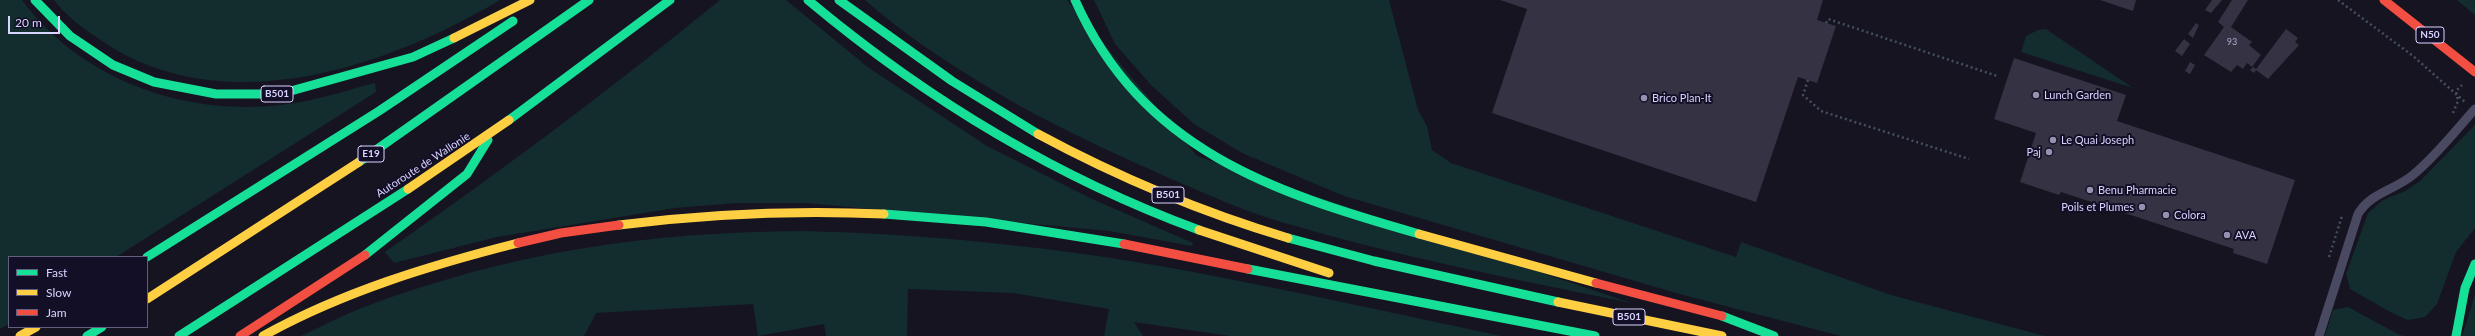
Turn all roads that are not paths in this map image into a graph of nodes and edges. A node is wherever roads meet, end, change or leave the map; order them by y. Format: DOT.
graph roads {
  1 [pos="35,0"];
  2 [pos="589,0"];
  3 [pos="670,0"];
  4 [pos="808,0"];
  5 [pos="839,0"];
  6 [pos="1075,0"];
  7 [pos="2384,0"];
  8 [pos="534,2"];
  9 [pos="2475,72"];
  10 [pos="2474,109"];
  11 [pos="491,134"];
  12 [pos="148,256"];
  13 [pos="2475,264"];
  14 [pos="148,298"];
  15 [pos="1426,303"];
  16 [pos="34,328"];
  17 [pos="100,328"];
  18 [pos="20,336"];
  19 [pos="87,336"];
  20 [pos="179,336"];
  21 [pos="240,336"];
  22 [pos="263,336"];
  23 [pos="1595,336"];
  24 [pos="1722,336"];
  25 [pos="1774,336"];
  26 [pos="2319,336"];
  27 [pos="2456,336"];
  1 -- 8 [label="main road, B501"];
  2 -- 14 [label="main road, E19"];
  3 -- 11 [label="main road, Autoroute de Wallonie"];
  4 -- 15 [label="main road, B501"];
  5 -- 24 [label="main road, B501"];
  6 -- 25 [label="main road"];
  7 -- 9 [label="main road, N50"];
  8 -- 12 [label="main road"];
  10 -- 26 [label="lane"];
  11 -- 20 [label="main road, Autoroute de Wallonie"];
  11 -- 21 [label="main road"];
  13 -- 27 [label="main road"];
  15 -- 22 [label="main road"];
  15 -- 23 [label="main road, B501"];
  16 -- 18 [label="main road"];
  17 -- 19 [label="main road"];
}
